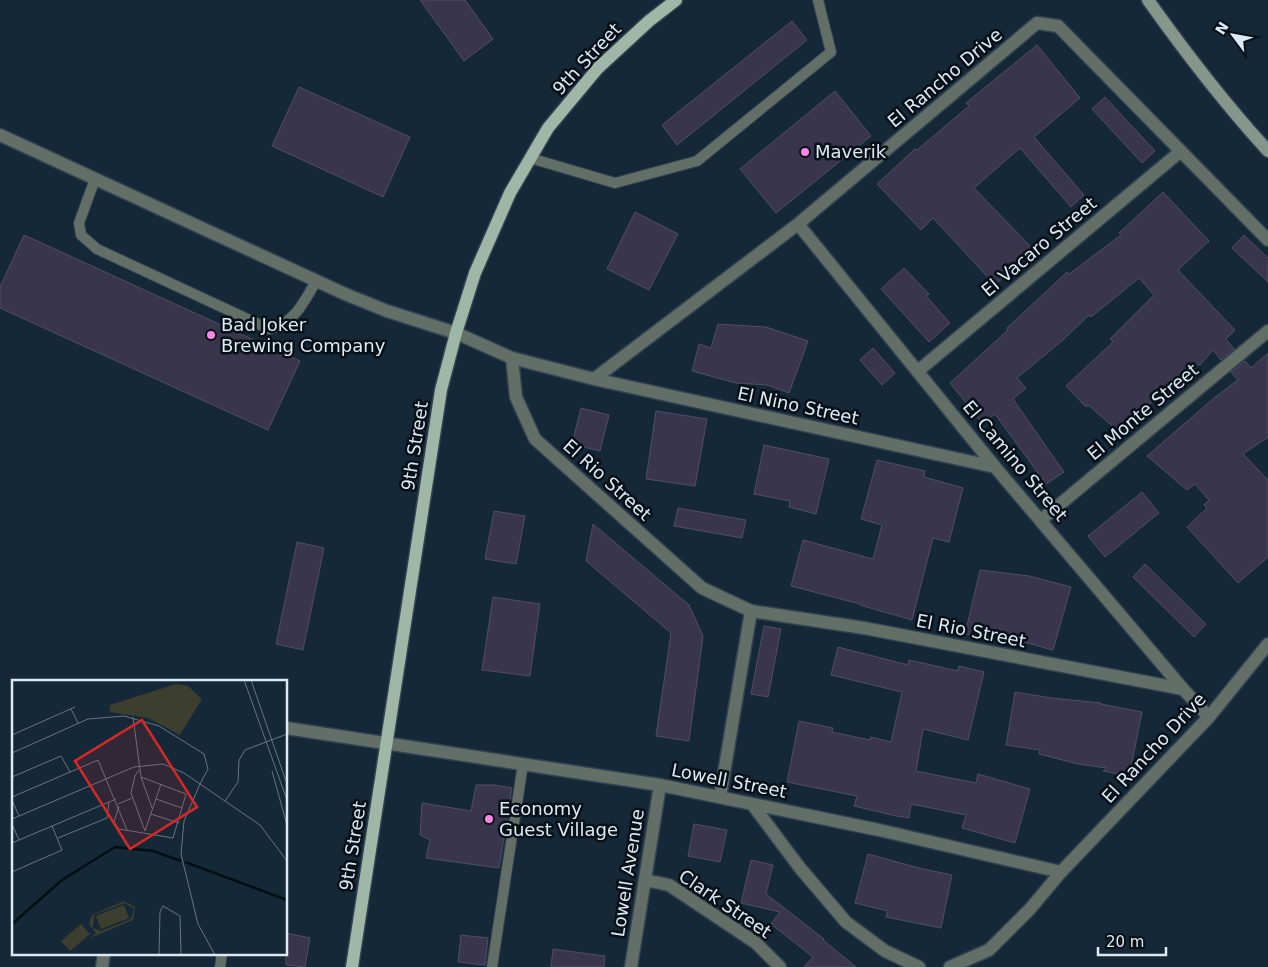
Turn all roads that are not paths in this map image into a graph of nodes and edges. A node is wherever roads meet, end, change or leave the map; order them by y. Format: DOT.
graph roads {
  1 [pos="676,0"];
  2 [pos="818,0"];
  3 [pos="1148,0"];
  4 [pos="0,135"];
  5 [pos="1181,150"];
  6 [pos="1268,150"];
  7 [pos="530,158"];
  8 [pos="95,179"];
  9 [pos="798,224"];
  10 [pos="1268,240"];
  11 [pos="316,281"];
  12 [pos="1268,331"];
  13 [pos="456,333"];
  14 [pos="512,358"];
  15 [pos="918,371"];
  16 [pos="594,379"];
  17 [pos="995,467"];
  18 [pos="1041,520"];
  19 [pos="751,611"];
  20 [pos="1268,644"];
  21 [pos="1183,690"];
  22 [pos="1209,717"];
  23 [pos="288,728"];
  24 [pos="387,744"];
  25 [pos="523,764"];
  26 [pos="660,785"];
  27 [pos="720,797"];
  28 [pos="752,804"];
  29 [pos="1061,872"];
  30 [pos="645,880"];
  31 [pos="104,954"];
  32 [pos="222,954"];
  33 [pos="102,967"];
  34 [pos="220,967"];
  35 [pos="352,967"];
  36 [pos="492,967"];
  37 [pos="631,967"];
  38 [pos="780,967"];
  39 [pos="919,967"];
  40 [pos="950,967"];
  1 -- 7 [label="main road, 9th Street"];
  2 -- 7 [label="lane"];
  3 -- 6 [label="main road"];
  4 -- 8 [label="street"];
  5 -- 9 [label="street, El Rancho Drive"];
  5 -- 10 [label="street, El Rancho Drive"];
  5 -- 15 [label="street, El Vacaro Street"];
  7 -- 13 [label="main road, 9th Street"];
  8 -- 11 [label="street"];
  8 -- 11 [label="lane"];
  9 -- 15 [label="street, El Camino Street"];
  9 -- 16 [label="street, El Rancho Drive"];
  11 -- 13 [label="street"];
  12 -- 18 [label="street, El Monte Street"];
  13 -- 14 [label="street"];
  13 -- 24 [label="main road, 9th Street"];
  14 -- 16 [label="street"];
  14 -- 19 [label="street, El Rio Street"];
  15 -- 17 [label="street, El Camino Street"];
  16 -- 17 [label="street, El Nino Street"];
  17 -- 18 [label="street, El Camino Street"];
  18 -- 21 [label="street, El Camino Street"];
  19 -- 21 [label="street, El Rio Street"];
  19 -- 27 [label="street"];
  20 -- 22 [label="street, El Rancho Drive"];
  21 -- 22 [label="street, El Camino Street"];
  22 -- 29 [label="street, El Rancho Drive"];
  23 -- 24 [label="street, Lowell Street"];
  24 -- 25 [label="street, Lowell Street"];
  24 -- 35 [label="main road, 9th Street"];
  25 -- 26 [label="street, Lowell Street"];
  25 -- 36 [label="lane"];
  26 -- 27 [label="street, Lowell Street"];
  26 -- 30 [label="street, Lowell Avenue"];
  27 -- 28 [label="street, Lowell Street"];
  28 -- 29 [label="street, Lowell Street"];
  28 -- 39 [label="street"];
  29 -- 40 [label="street, El Rancho Drive"];
  30 -- 37 [label="street, Lowell Avenue"];
  30 -- 38 [label="street, Clark Street"];
  31 -- 33 [label="street"];
  32 -- 34 [label="lane"];
}
